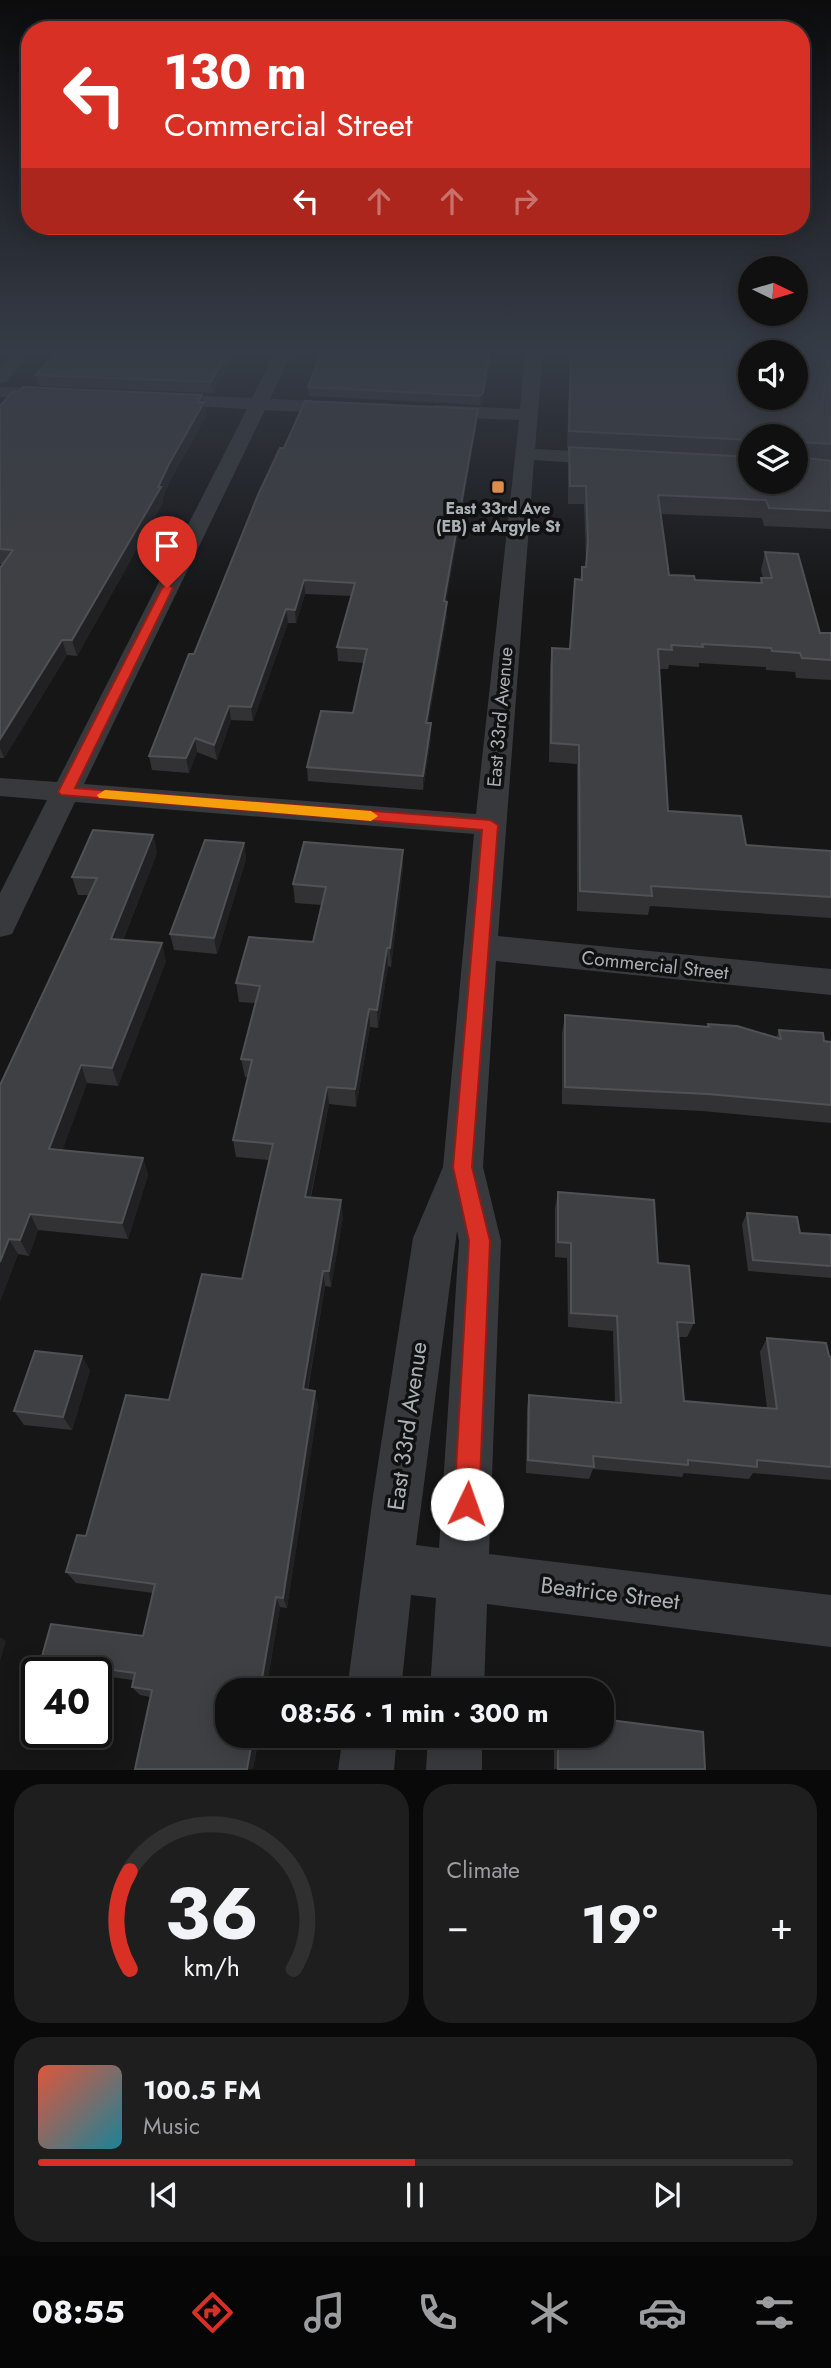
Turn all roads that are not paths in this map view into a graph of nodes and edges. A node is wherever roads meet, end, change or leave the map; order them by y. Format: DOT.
graph roads {
  1 [pos="246,433"];
  2 [pos="527,433"];
  3 [pos="525,454"];
  4 [pos="627,460"];
  5 [pos="0,787"];
  6 [pos="66,792"];
  7 [pos="490,825"];
  8 [pos="0,925"];
  9 [pos="480,947"];
  10 [pos="831,982"];
  11 [pos="463,1167"];
  12 [pos="388,1567"];
  13 [pos="462,1576"];
  14 [pos="831,1621"];
  15 [pos="375,1678"];
  16 [pos="458,1678"];
  17 [pos="369,1748"];
  18 [pos="455,1748"];
  19 [pos="366,1769"];
  20 [pos="454,1769"];
  1 -- 6 [label="street"];
  2 -- 3 [label="street, East 33rd Avenue"];
  3 -- 4 [label="street"];
  3 -- 7 [label="street, East 33rd Avenue"];
  5 -- 6 [label="street"];
  6 -- 7 [label="street"];
  6 -- 8 [label="street"];
  7 -- 9 [label="street, East 33rd Avenue"];
  9 -- 10 [label="street, Commercial Street"];
  9 -- 11 [label="street, East 33rd Avenue"];
  11 -- 12 [label="street, East 33rd Avenue"];
  11 -- 13 [label="street, East 33rd Avenue"];
  12 -- 13 [label="street, Beatrice Street"];
  12 -- 15 [label="street, East 33rd Avenue"];
  13 -- 14 [label="street, Beatrice Street"];
  13 -- 16 [label="street, East 33rd Avenue"];
  17 -- 19 [label="street"];
  18 -- 20 [label="street"];
}
